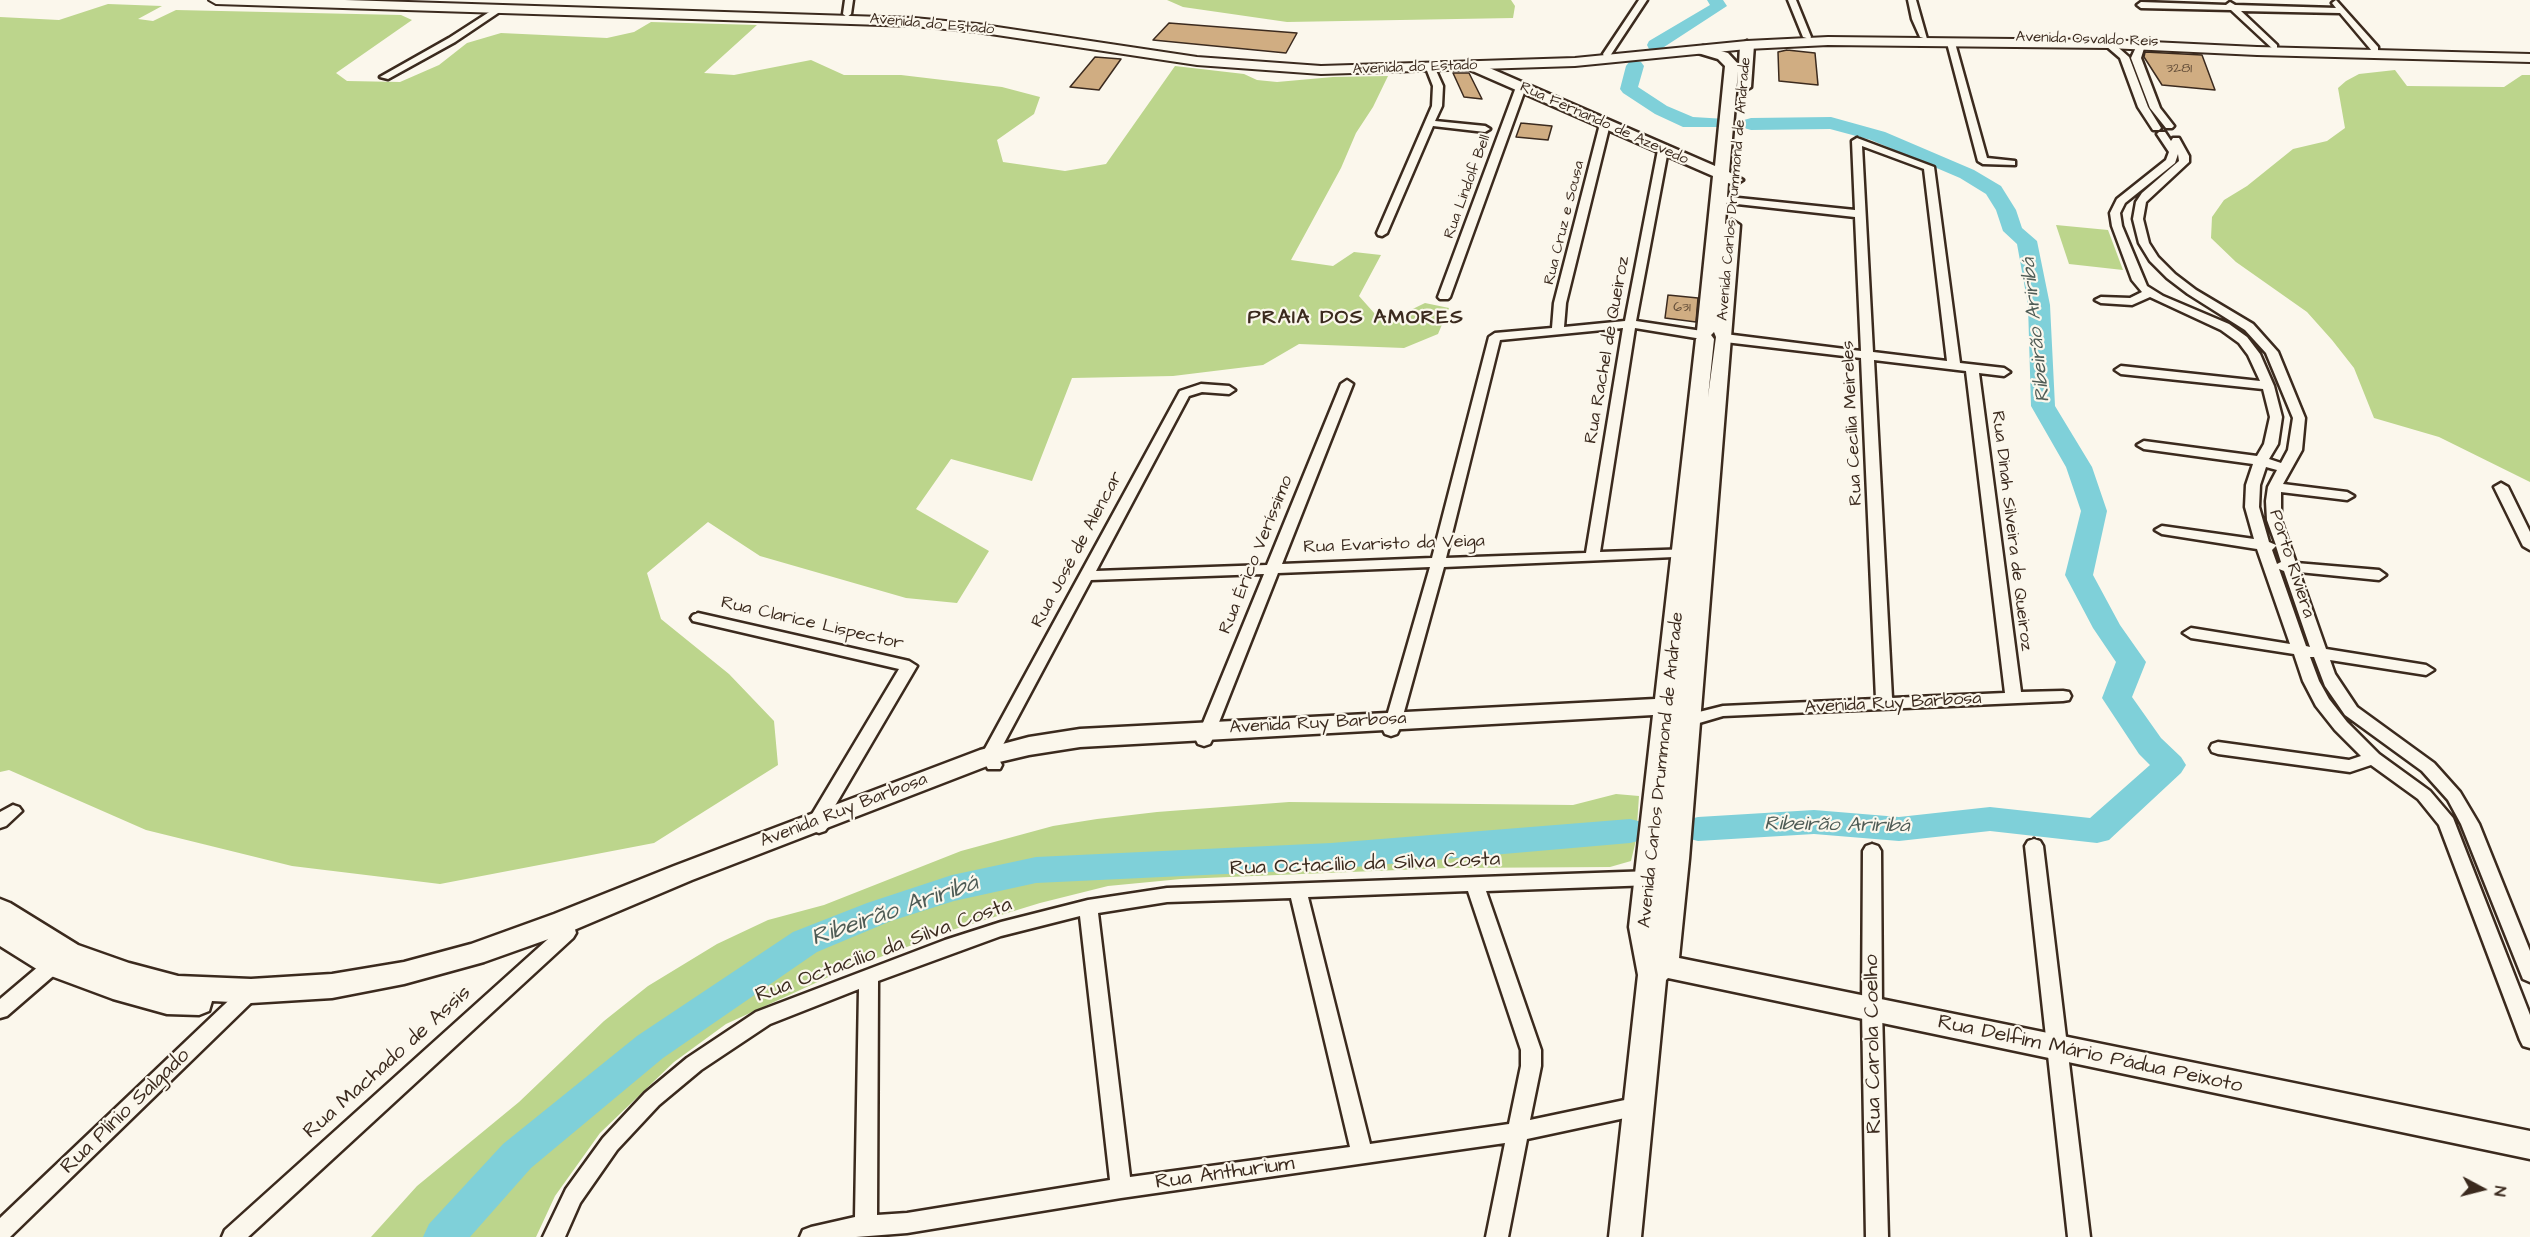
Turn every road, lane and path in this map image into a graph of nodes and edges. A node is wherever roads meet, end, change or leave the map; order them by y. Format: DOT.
graph roads {
  1 [pos="216,0"];
  2 [pos="367,0"];
  3 [pos="1643,0"];
  4 [pos="1792,0"];
  5 [pos="1912,0"];
  6 [pos="2333,0"];
  7 [pos="2229,3"];
  8 [pos="2141,5"];
  9 [pos="848,7"];
  10 [pos="500,9"];
  11 [pos="2343,11"];
  12 [pos="1036,22"];
  13 [pos="987,23"];
  14 [pos="1065,31"];
  15 [pos="1807,37"];
  16 [pos="1924,37"];
  17 [pos="1047,38"];
  18 [pos="1951,43"];
  19 [pos="2109,44"];
  20 [pos="1748,45"];
  21 [pos="2274,46"];
  22 [pos="2375,49"];
  23 [pos="1703,50"];
  24 [pos="2410,50"];
  25 [pos="2138,52"];
  26 [pos="1607,54"];
  27 [pos="1644,54"];
  28 [pos="2480,54"];
  29 [pos="2530,56"];
  30 [pos="2124,57"];
  31 [pos="1271,64"];
  32 [pos="1473,66"];
  33 [pos="1739,66"];
  34 [pos="1431,68"];
  35 [pos="385,76"];
  36 [pos="1521,87"];
  37 [pos="2138,96"];
  38 [pos="2150,97"];
  39 [pos="1429,123"];
  40 [pos="1605,124"];
  41 [pos="1485,129"];
  42 [pos="2165,131"];
  43 [pos="1663,150"];
  44 [pos="2011,164"];
  45 [pos="1729,178"];
  46 [pos="1727,200"];
  47 [pos="2118,207"];
  48 [pos="2139,212"];
  49 [pos="1861,214"];
  50 [pos="1382,233"];
  51 [pos="2149,293"];
  52 [pos="2199,296"];
  53 [pos="1444,297"];
  54 [pos="2101,300"];
  55 [pos="2178,306"];
  56 [pos="1630,324"];
  57 [pos="1558,330"];
  58 [pos="1714,336"];
  59 [pos="1868,355"];
  60 [pos="1954,366"];
  61 [pos="1972,368"];
  62 [pos="2121,370"];
  63 [pos="2004,372"];
  64 [pos="1347,384"];
  65 [pos="2268,386"];
  66 [pos="1229,390"];
  67 [pos="2144,445"];
  68 [pos="2261,461"];
  69 [pos="2285,468"];
  70 [pos="2275,487"];
  71 [pos="2501,487"];
  72 [pos="2347,496"];
  73 [pos="2162,530"];
  74 [pos="2263,545"];
  75 [pos="2530,546"];
  76 [pos="2283,548"];
  77 [pos="1693,553"];
  78 [pos="1592,557"];
  79 [pos="1438,563"];
  80 [pos="2270,564"];
  81 [pos="2290,567"];
  82 [pos="1272,569"];
  83 [pos="2379,575"];
  84 [pos="1086,576"];
  85 [pos="698,618"];
  86 [pos="2191,633"];
  87 [pos="2299,648"];
  88 [pos="2320,655"];
  89 [pos="2426,670"];
  90 [pos="2063,696"];
  91 [pos="2014,698"];
  92 [pos="1884,705"];
  93 [pos="1678,713"];
  94 [pos="1392,725"];
  95 [pos="1206,735"];
  96 [pos="2401,746"];
  97 [pos="2218,748"];
  98 [pos="2373,758"];
  99 [pos="992,760"];
  100 [pos="819,825"];
  101 [pos="2034,846"];
  102 [pos="1872,851"];
  103 [pos="1676,859"];
  104 [pos="1648,879"];
  105 [pos="1474,883"];
  106 [pos="2471,885"];
  107 [pos="2496,889"];
  108 [pos="1298,891"];
  109 [pos="1088,907"];
  110 [pos="0,910"];
  111 [pos="565,928"];
  112 [pos="0,932"];
  113 [pos="60,959"];
  114 [pos="1658,971"];
  115 [pos="2530,974"];
  116 [pos="869,978"];
  117 [pos="245,998"];
  118 [pos="0,1010"];
  119 [pos="1872,1010"];
  120 [pos="2530,1040"];
  121 [pos="2057,1048"];
  122 [pos="1639,1106"];
  123 [pos="1518,1132"];
  124 [pos="2530,1145"];
  125 [pos="1362,1154"];
  126 [pos="1121,1188"];
  127 [pos="866,1225"];
  128 [pos="907,1230"];
  129 [pos="0,1232"];
  130 [pos="835,1235"];
  131 [pos="233,1237"];
  132 [pos="554,1237"];
  133 [pos="811,1237"];
  134 [pos="1497,1237"];
  135 [pos="1625,1237"];
  136 [pos="1877,1237"];
  137 [pos="2079,1237"];
  1 -- 10 [label="main road, Avenida do Estado"];
  2 -- 9 [label="main road, Avenida do Estado"];
  3 -- 26 [label="street"];
  4 -- 15 [label="street"];
  5 -- 16 [label="street"];
  6 -- 11 [label="street"];
  7 -- 8 [label="street"];
  7 -- 11 [label="street"];
  7 -- 21 [label="street"];
  9 -- 13 [label="main road, Avenida do Estado"];
  10 -- 17 [label="main road, Avenida do Estado"];
  10 -- 35 [label="street"];
  11 -- 22 [label="street"];
  12 -- 13 [label="main road"];
  13 -- 14 [label="main road, Avenida do Estado"];
  14 -- 17 [label="main road"];
  14 -- 31 [label="main road, Avenida do Estado"];
  15 -- 16 [label="main road, Avenida Osvaldo Reis"];
  15 -- 27 [label="main road, Avenida Osvaldo Reis"];
  16 -- 21 [label="main road, Avenida Osvaldo Reis"];
  17 -- 31 [label="main road, Avenida do Estado"];
  18 -- 19 [label="main road, Avenida Osvaldo Reis"];
  18 -- 20 [label="main road, Avenida Osvaldo Reis"];
  18 -- 44 [label="street"];
  19 -- 25 [label="main road, Avenida Osvaldo Reis"];
  19 -- 30 [label="street"];
  20 -- 23 [label="main road, Avenida Osvaldo Reis"];
  20 -- 33 [label="main road, Avenida Carlos Drummond de Andrade"];
  21 -- 22 [label="main road, Avenida Osvaldo Reis"];
  22 -- 24 [label="main road, Avenida Osvaldo Reis"];
  23 -- 27 [label="main road, Avenida Osvaldo Reis"];
  23 -- 33 [label="main road, Avenida Carlos Drummond de Andrade"];
  24 -- 28 [label="main road, Avenida Osvaldo Reis"];
  24 -- 28 [label="main road"];
  25 -- 28 [label="main road, Avenida Osvaldo Reis"];
  25 -- 30 [label="street"];
  25 -- 38 [label="street"];
  26 -- 27 [label="main road, Avenida do Estado"];
  26 -- 31 [label="main road, Avenida do Estado"];
  27 -- 32 [label="main road, Avenida do Estado"];
  28 -- 29 [label="main road, Avenida Osvaldo Reis"];
  30 -- 37 [label="street"];
  31 -- 34 [label="main road, Avenida do Estado"];
  32 -- 34 [label="main road, Avenida do Estado"];
  32 -- 36 [label="main road, Rua Fernando de Azevedo"];
  33 -- 45 [label="main road, Avenida Carlos Drummond de Andrade"];
  34 -- 39 [label="street"];
  36 -- 40 [label="main road, Rua Fernando de Azevedo"];
  36 -- 53 [label="street, Rua Lindolf Bell"];
  37 -- 38 [label="street"];
  37 -- 42 [label="street"];
  38 -- 42 [label="street"];
  39 -- 41 [label="street"];
  39 -- 50 [label="street"];
  40 -- 43 [label="main road, Rua Fernando de Azevedo"];
  40 -- 57 [label="street, Rua Cruz e Sousa"];
  42 -- 47 [label="street"];
  42 -- 48 [label="street"];
  43 -- 45 [label="main road, Rua Fernando de Azevedo"];
  43 -- 56 [label="street, Rua Rachel de Queiroz"];
  45 -- 46 [label="main road, Avenida Carlos Drummond de Andrade"];
  46 -- 49 [label="street"];
  46 -- 58 [label="main road, Avenida Carlos Drummond de Andrade"];
  47 -- 48 [label="street"];
  47 -- 51 [label="street"];
  48 -- 52 [label="street, Porto Riviera"];
  49 -- 59 [label="street, Rua Cecília Meireles"];
  49 -- 60 [label="street, Rua Cecília Meireles"];
  51 -- 54 [label="street"];
  51 -- 55 [label="street, Porto Riviera"];
  52 -- 55 [label="street"];
  52 -- 69 [label="street, Porto Riviera"];
  55 -- 65 [label="street, Porto Riviera"];
  56 -- 57 [label="street"];
  56 -- 58 [label="street"];
  56 -- 78 [label="street, Rua Rachel de Queiroz"];
  57 -- 79 [label="street"];
  58 -- 59 [label="street"];
  58 -- 77 [label="main road, Avenida Carlos Drummond de Andrade"];
  59 -- 60 [label="street"];
  59 -- 92 [label="street, Rua Cecília Meireles"];
  60 -- 61 [label="street"];
  61 -- 63 [label="street"];
  61 -- 91 [label="street, Rua Dinah Silveira de Queiroz"];
  62 -- 65 [label="street"];
  64 -- 82 [label="street, Rua Érico Veríssimo"];
  65 -- 68 [label="street, Porto Riviera"];
  66 -- 84 [label="street, Rua José de Alencar"];
  67 -- 68 [label="street"];
  68 -- 69 [label="street"];
  68 -- 74 [label="street, Porto Riviera"];
  69 -- 70 [label="street, Porto Riviera"];
  70 -- 72 [label="street"];
  70 -- 76 [label="street, Porto Riviera"];
  71 -- 75 [label="street"];
  73 -- 74 [label="street"];
  74 -- 76 [label="street"];
  74 -- 80 [label="street, Porto Riviera"];
  76 -- 81 [label="street, Porto Riviera"];
  77 -- 78 [label="street, Rua Evaristo da Veiga"];
  77 -- 93 [label="main road, Avenida Carlos Drummond de Andrade"];
  78 -- 79 [label="street, Rua Evaristo da Veiga"];
  79 -- 82 [label="street, Rua Evaristo da Veiga"];
  79 -- 94 [label="street"];
  80 -- 81 [label="street"];
  80 -- 87 [label="street, Porto Riviera"];
  81 -- 83 [label="street"];
  81 -- 88 [label="street, Porto Riviera"];
  82 -- 84 [label="street, Rua Evaristo da Veiga"];
  82 -- 95 [label="street, Rua Érico Veríssimo"];
  84 -- 99 [label="street, Rua José de Alencar"];
  85 -- 100 [label="street, Rua Clarice Lispector"];
  86 -- 87 [label="street"];
  87 -- 88 [label="street"];
  87 -- 98 [label="street, Porto Riviera"];
  88 -- 89 [label="street"];
  88 -- 96 [label="street, Porto Riviera"];
  90 -- 91 [label="street, Avenida Ruy Barbosa"];
  91 -- 92 [label="street, Avenida Ruy Barbosa"];
  92 -- 93 [label="street, Avenida Ruy Barbosa"];
  93 -- 94 [label="main road, Avenida Ruy Barbosa"];
  93 -- 103 [label="main road, Avenida Carlos Drummond de Andrade"];
  93 -- 104 [label="main road, Avenida Carlos Drummond de Andrade"];
  94 -- 95 [label="main road, Avenida Ruy Barbosa"];
  95 -- 99 [label="main road, Avenida Ruy Barbosa"];
  96 -- 98 [label="street"];
  96 -- 107 [label="street, Porto Riviera"];
  97 -- 98 [label="street"];
  98 -- 106 [label="street, Porto Riviera"];
  99 -- 100 [label="main road, Avenida Ruy Barbosa"];
  100 -- 111 [label="main road, Avenida Ruy Barbosa"];
  101 -- 121 [label="street"];
  102 -- 119 [label="street, Rua Carola Coelho"];
  103 -- 104 [label="street"];
  103 -- 114 [label="main road, Avenida Carlos Drummond de Andrade"];
  104 -- 105 [label="street, Rua Octacílio da Silva Costa"];
  104 -- 114 [label="main road, Avenida Carlos Drummond de Andrade"];
  105 -- 108 [label="street, Rua Octacílio da Silva Costa"];
  105 -- 123 [label="street"];
  106 -- 107 [label="street"];
  106 -- 120 [label="street, Porto Riviera"];
  107 -- 115 [label="street, Porto Riviera"];
  108 -- 109 [label="street, Rua Octacílio da Silva Costa"];
  108 -- 125 [label="street"];
  109 -- 116 [label="street, Rua Octacílio da Silva Costa"];
  109 -- 126 [label="street"];
  110 -- 113 [label="main road, Avenida Ruy Barbosa"];
  111 -- 117 [label="main road, Avenida Ruy Barbosa"];
  111 -- 131 [label="street, Rua Machado de Assis"];
  112 -- 113 [label="main road, Avenida Ruy Barbosa"];
  113 -- 117 [label="main road, Avenida Ruy Barbosa"];
  113 -- 118 [label="street"];
  114 -- 119 [label="main road, Rua Delfim Mário Pádua Peixoto"];
  114 -- 122 [label="main road, Avenida Carlos Drummond de Andrade"];
  116 -- 127 [label="street"];
  116 -- 132 [label="street, Rua Octacílio da Silva Costa"];
  117 -- 129 [label="street, Rua Plínio Salgado"];
  119 -- 121 [label="main road, Rua Delfim Mário Pádua Peixoto"];
  119 -- 136 [label="street, Rua Carola Coelho"];
  121 -- 124 [label="main road, Rua Delfim Mário Pádua Peixoto"];
  121 -- 137 [label="street"];
  122 -- 123 [label="street, Rua Anthurium"];
  122 -- 135 [label="main road, Avenida Carlos Drummond de Andrade"];
  123 -- 125 [label="street, Rua Anthurium"];
  123 -- 134 [label="street"];
  125 -- 126 [label="street, Rua Anthurium"];
  126 -- 128 [label="street, Rua Anthurium"];
  127 -- 128 [label="street, Rua Anthurium"];
  127 -- 130 [label="street, Rua Anthurium"];
  130 -- 133 [label="street, Rua Anthurium"];
}
